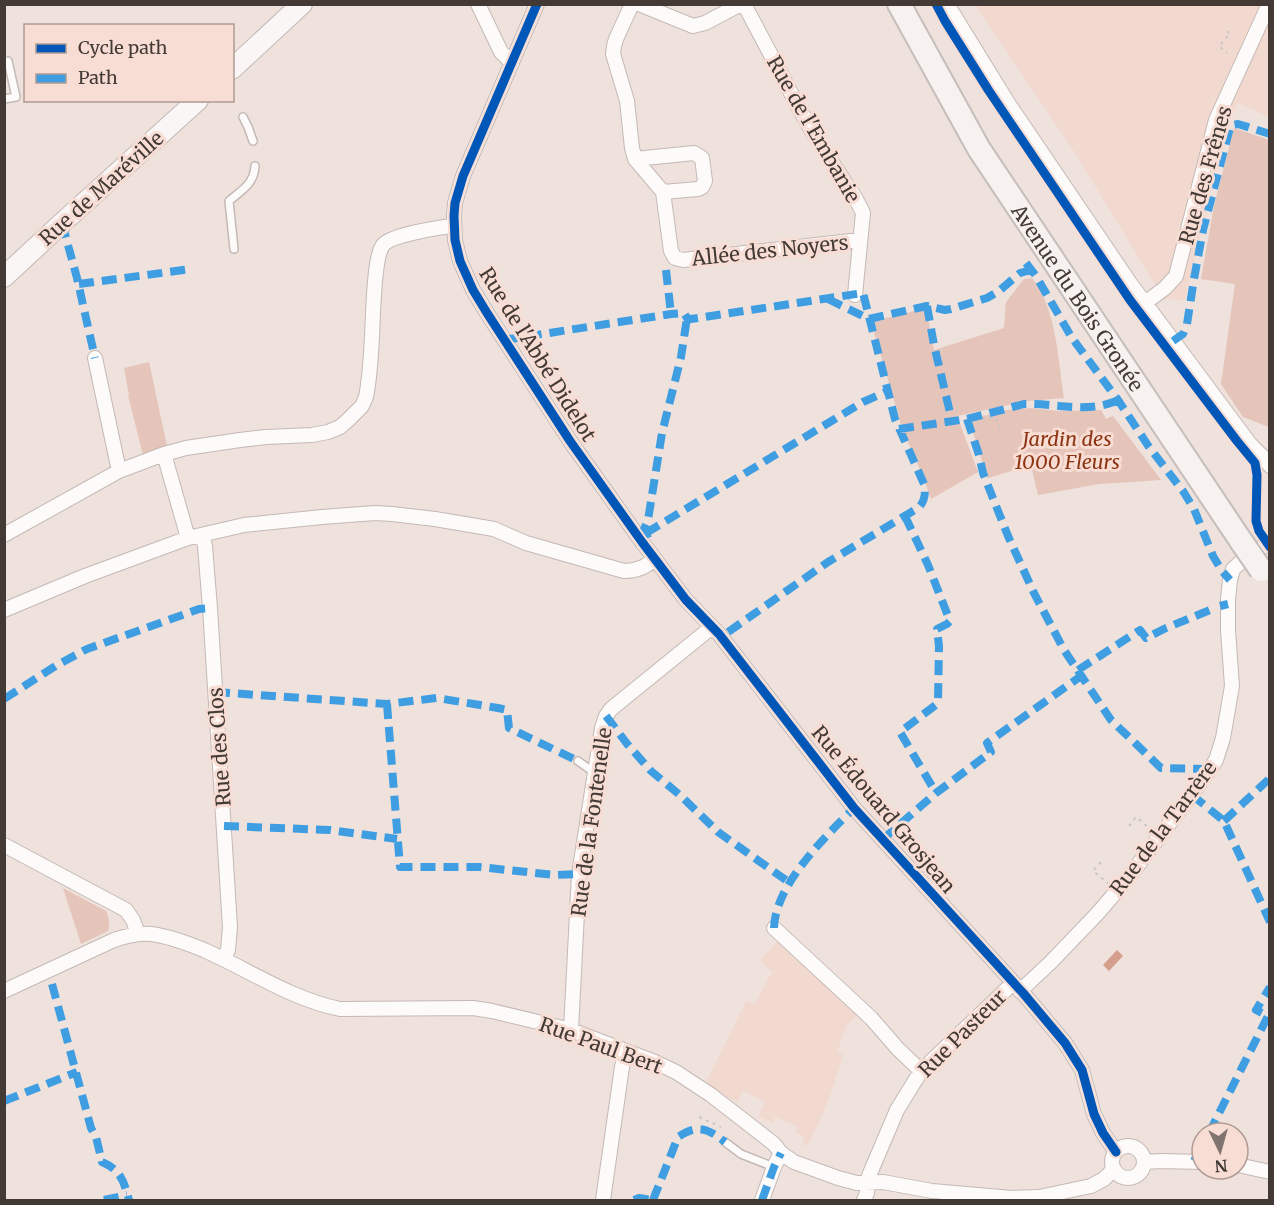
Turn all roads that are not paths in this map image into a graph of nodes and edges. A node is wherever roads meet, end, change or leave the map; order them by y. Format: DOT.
graph roads {
  1 [pos="302,4"];
  2 [pos="478,4"];
  3 [pos="537,4"];
  4 [pos="632,4"];
  5 [pos="639,4"];
  6 [pos="742,4"];
  7 [pos="899,4"];
  8 [pos="912,4"];
  9 [pos="947,4"];
  10 [pos="1269,4"];
  11 [pos="4,62"];
  12 [pos="512,63"];
  13 [pos="234,67"];
  14 [pos="4,99"];
  15 [pos="196,102"];
  16 [pos="243,117"];
  17 [pos="253,141"];
  18 [pos="635,159"];
  19 [pos="255,166"];
  20 [pos="663,192"];
  21 [pos="454,226"];
  22 [pos="860,240"];
  23 [pos="234,249"];
  24 [pos="4,277"];
  25 [pos="855,295"];
  26 [pos="1145,303"];
  27 [pos="95,358"];
  28 [pos="164,454"];
  29 [pos="1268,458"];
  30 [pos="119,471"];
  31 [pos="4,535"];
  32 [pos="202,535"];
  33 [pos="188,538"];
  34 [pos="1254,539"];
  35 [pos="642,542"];
  36 [pos="656,559"];
  37 [pos="1267,571"];
  38 [pos="4,610"];
  39 [pos="711,627"];
  40 [pos="578,761"];
  41 [pos="595,773"];
  42 [pos="4,845"];
  43 [pos="774,928"];
  44 [pos="138,934"];
  45 [pos="223,959"];
  46 [pos="1017,987"];
  47 [pos="4,991"];
  48 [pos="571,1030"];
  49 [pos="626,1051"];
  50 [pos="921,1071"];
  51 [pos="725,1142"];
  52 [pos="1116,1152"];
  53 [pos="781,1153"];
  54 [pos="1190,1161"];
  55 [pos="1144,1162"];
  56 [pos="774,1167"];
  57 [pos="1250,1168"];
  58 [pos="1114,1169"];
  59 [pos="1269,1172"];
  60 [pos="867,1182"];
  61 [pos="603,1200"];
  62 [pos="762,1200"];
  63 [pos="864,1200"];
  1 -- 13 [label="main road"];
  2 -- 12 [label="street"];
  3 -- 12 [label="street, Rue de l'Abbé Didelot"];
  4 -- 18 [label="street"];
  5 -- 6 [label="street, Rue de l'Embanie"];
  6 -- 22 [label="street, Rue de l'Embanie"];
  7 -- 34 [label="main road, Avenue du Bois Gronée"];
  8 -- 34 [label="main road, Avenue du Bois Gronée"];
  9 -- 26 [label="street"];
  10 -- 26 [label="street, Rue des Frênes"];
  11 -- 14 [label="lane"];
  12 -- 21 [label="street, Rue de l'Abbé Didelot"];
  15 -- 24 [label="main road, Rue de Maréville"];
  16 -- 17 [label="lane"];
  18 -- 20 [label="street"];
  18 -- 20 [label="street"];
  19 -- 23 [label="lane"];
  20 -- 22 [label="street, Allée des Noyers"];
  21 -- 28 [label="street"];
  21 -- 35 [label="street, Rue de l'Abbé Didelot"];
  22 -- 25 [label="street, Rue de l'Embanie"];
  26 -- 29 [label="street"];
  27 -- 30 [label="street"];
  28 -- 30 [label="street"];
  28 -- 33 [label="street"];
  30 -- 31 [label="street"];
  32 -- 33 [label="street"];
  32 -- 36 [label="street"];
  32 -- 45 [label="street, Rue des Clos"];
  33 -- 38 [label="street"];
  34 -- 37 [label="main road, Avenue du Bois Gronée, bridge"];
  34 -- 46 [label="street, Rue de la Tarrère"];
  35 -- 36 [label="street, Rue Édouard Grosjean"];
  36 -- 39 [label="street, Rue Édouard Grosjean"];
  39 -- 41 [label="street, Rue de la Fontenelle"];
  39 -- 46 [label="street, Rue Édouard Grosjean"];
  40 -- 41 [label="lane"];
  41 -- 48 [label="street, Rue de la Fontenelle"];
  42 -- 44 [label="street"];
  43 -- 50 [label="street"];
  44 -- 45 [label="street, Rue Paul Bert"];
  44 -- 47 [label="street"];
  45 -- 48 [label="street, Rue Paul Bert"];
  46 -- 50 [label="street, Rue Pasteur"];
  46 -- 52 [label="street, Rue Édouard Grosjean"];
  48 -- 49 [label="street, Rue Paul Bert"];
  49 -- 53 [label="street, Rue Paul Bert"];
  49 -- 61 [label="street"];
  50 -- 60 [label="street, Rue Pasteur"];
  51 -- 56 [label="lane"];
  52 -- 55 [label="street"];
  52 -- 58 [label="street"];
  53 -- 56 [label="street"];
  53 -- 60 [label="street, Rue Paul Bert"];
  54 -- 55 [label="street"];
  55 -- 58 [label="street"];
  56 -- 62 [label="street"];
  57 -- 59 [label="street"];
  58 -- 60 [label="street, Rue Paul Bert"];
  60 -- 63 [label="street, Rue Pasteur"];
}
